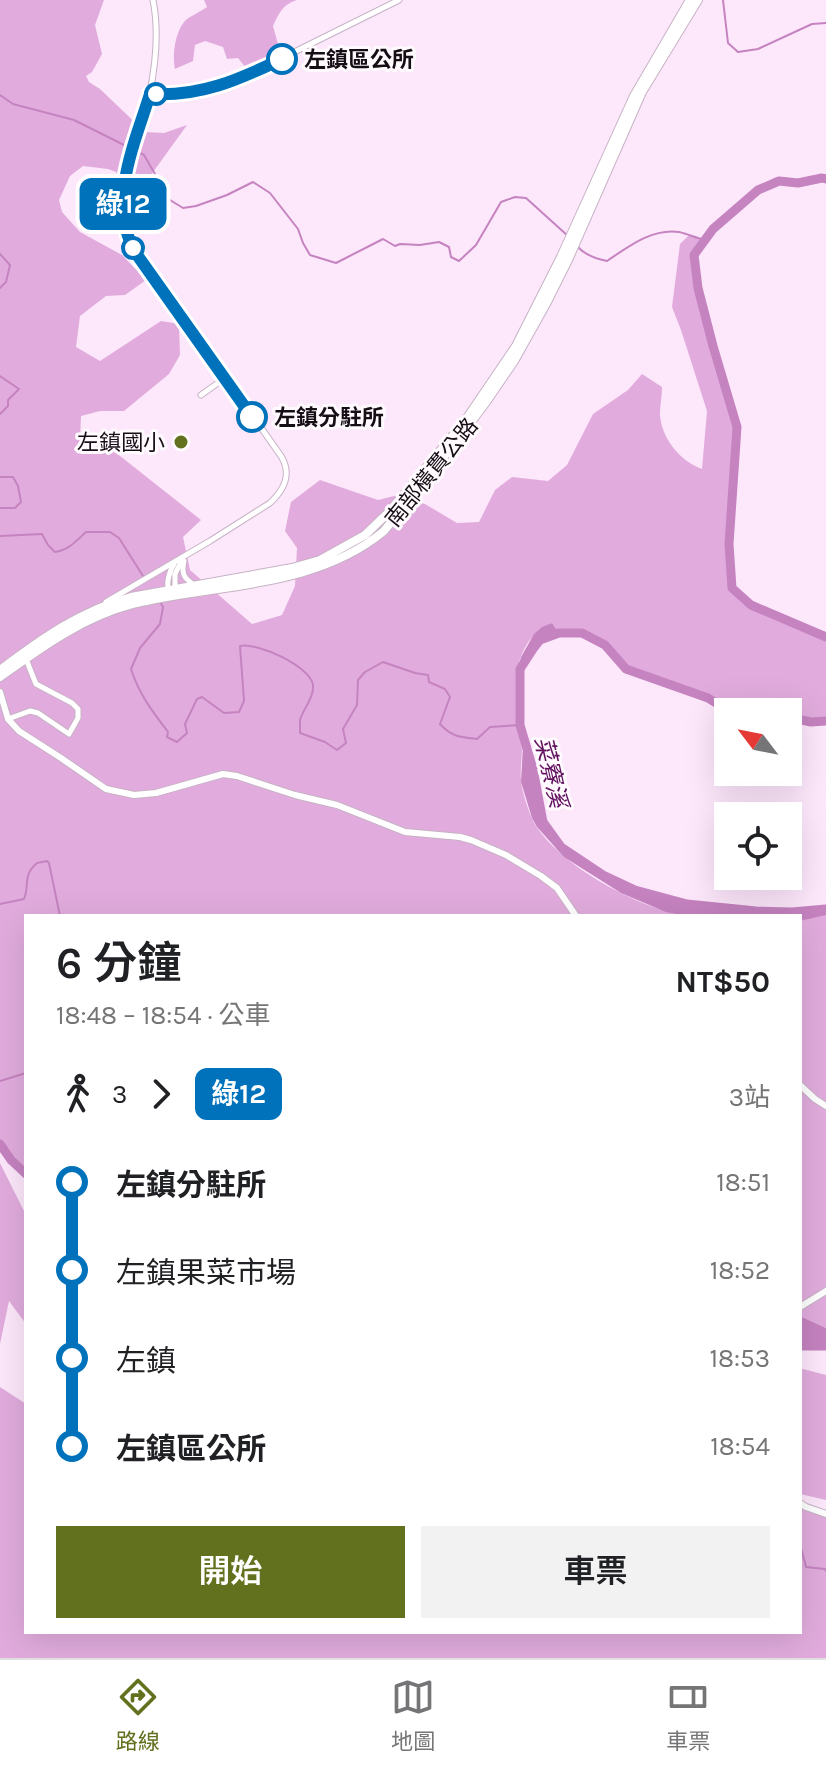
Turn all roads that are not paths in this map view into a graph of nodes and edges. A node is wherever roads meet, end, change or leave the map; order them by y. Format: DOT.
graph roads {
  1 [pos="153,0"];
  2 [pos="399,0"];
  3 [pos="690,0"];
  4 [pos="698,0"];
  5 [pos="655,64"];
  6 [pos="150,94"];
  7 [pos="225,378"];
  8 [pos="201,395"];
  9 [pos="185,556"];
  10 [pos="174,563"];
  11 [pos="263,577"];
  12 [pos="194,585"];
  13 [pos="172,592"];
  14 [pos="130,597"];
  15 [pos="26,659"];
  16 [pos="0,670"];
  17 [pos="0,677"];
  18 [pos="0,692"];
  19 [pos="8,719"];
  20 [pos="575,914"];
  21 [pos="802,1087"];
  22 [pos="826,1106"];
  23 [pos="826,1291"];
  24 [pos="803,1306"];
  25 [pos="802,1504"];
  26 [pos="826,1514"];
  1 -- 6 [label="street"];
  2 -- 6 [label="street"];
  3 -- 5 [label="main road"];
  4 -- 5 [label="main road"];
  5 -- 11 [label="main road, 南部橫貫公路"];
  6 -- 7 [label="street"];
  7 -- 8 [label="street"];
  7 -- 9 [label="street"];
  9 -- 10 [label="street"];
  9 -- 12 [label="street"];
  9 -- 13 [label="street"];
  10 -- 13 [label="street"];
  10 -- 14 [label="street"];
  11 -- 12 [label="main road, 南部橫貫公路"];
  11 -- 13 [label="main road, 南部橫貫公路"];
  12 -- 13 [label="main road, 南部橫貫公路"];
  13 -- 14 [label="main road"];
  14 -- 15 [label="main road"];
  14 -- 16 [label="main road"];
  15 -- 17 [label="main road"];
  15 -- 19 [label="street"];
  18 -- 19 [label="street"];
  19 -- 20 [label="street"];
  21 -- 22 [label="street"];
  23 -- 24 [label="street"];
  25 -- 26 [label="street"];
}
